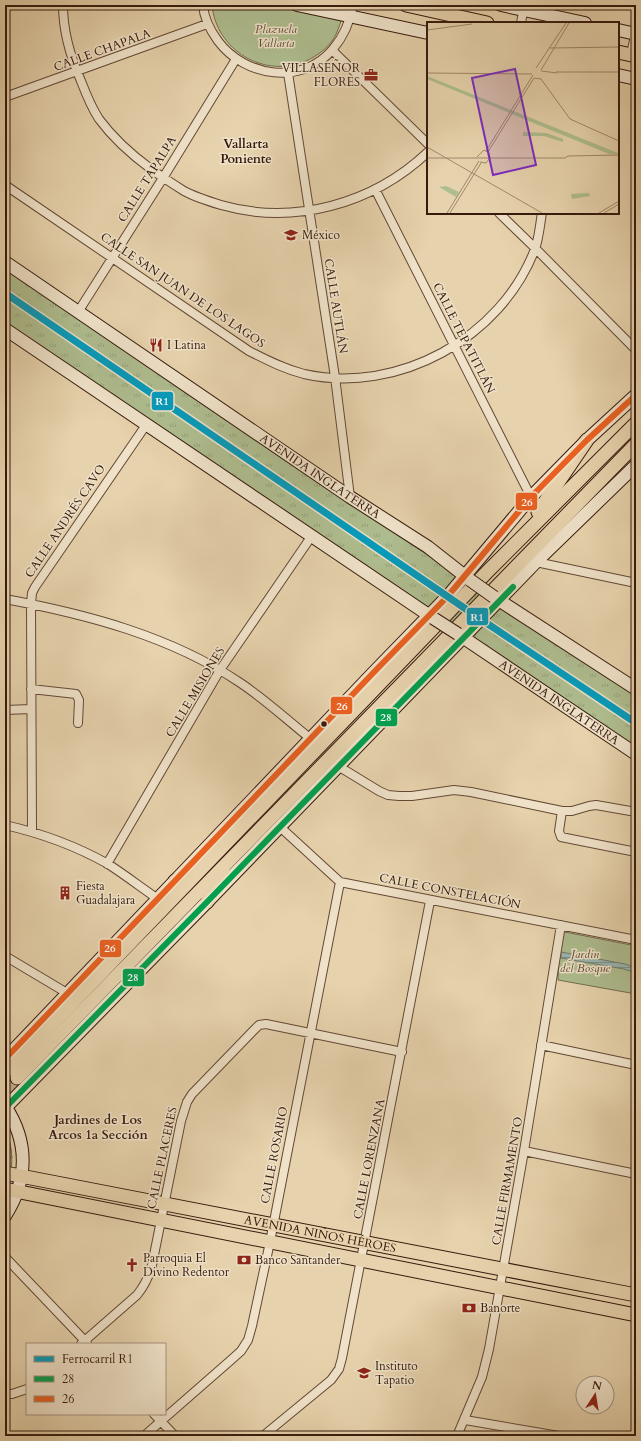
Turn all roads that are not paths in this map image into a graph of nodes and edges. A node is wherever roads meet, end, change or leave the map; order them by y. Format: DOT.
graph roads {
  1 [pos="63,5"];
  2 [pos="203,5"];
  3 [pos="297,5"];
  4 [pos="406,5"];
  5 [pos="501,5"];
  6 [pos="524,8"];
  7 [pos="352,11"];
  8 [pos="482,22"];
  9 [pos="521,22"];
  10 [pos="581,22"];
  11 [pos="207,24"];
  12 [pos="619,30"];
  13 [pos="636,32"];
  14 [pos="427,33"];
  15 [pos="332,50"];
  16 [pos="619,52"];
  17 [pos="633,55"];
  18 [pos="236,59"];
  19 [pos="77,72"];
  20 [pos="288,73"];
  21 [pos="619,75"];
  22 [pos="636,79"];
  23 [pos="5,97"];
  24 [pos="427,143"];
  25 [pos="427,153"];
  26 [pos="163,178"];
  27 [pos="5,185"];
  28 [pos="375,189"];
  29 [pos="309,210"];
  30 [pos="500,214"];
  31 [pos="542,214"];
  32 [pos="535,248"];
  33 [pos="112,258"];
  34 [pos="5,262"];
  35 [pos="78,312"];
  36 [pos="5,329"];
  37 [pos="454,345"];
  38 [pos="636,350"];
  39 [pos="335,377"];
  40 [pos="636,395"];
  41 [pos="636,423"];
  42 [pos="146,425"];
  43 [pos="587,440"];
  44 [pos="636,444"];
  45 [pos="636,455"];
  46 [pos="636,465"];
  47 [pos="350,496"];
  48 [pos="531,497"];
  49 [pos="548,535"];
  50 [pos="311,537"];
  51 [pos="520,539"];
  52 [pos="536,562"];
  53 [pos="468,578"];
  54 [pos="636,583"];
  55 [pos="5,599"];
  56 [pos="497,599"];
  57 [pos="31,604"];
  58 [pos="431,617"];
  59 [pos="460,636"];
  60 [pos="220,670"];
  61 [pos="636,688"];
  62 [pos="31,689"];
  63 [pos="32,709"];
  64 [pos="5,710"];
  65 [pos="78,723"];
  66 [pos="311,739"];
  67 [pos="636,754"];
  68 [pos="338,766"];
  69 [pos="562,811"];
  70 [pos="636,812"];
  71 [pos="5,825"];
  72 [pos="279,826"];
  73 [pos="32,831"];
  74 [pos="222,847"];
  75 [pos="636,852"];
  76 [pos="234,856"];
  77 [pos="107,864"];
  78 [pos="175,881"];
  79 [pos="340,882"];
  80 [pos="158,899"];
  81 [pos="430,900"];
  82 [pos="206,902"];
  83 [pos="561,925"];
  84 [pos="636,940"];
  85 [pos="5,956"];
  86 [pos="67,993"];
  87 [pos="310,1033"];
  88 [pos="541,1045"];
  89 [pos="402,1052"];
  90 [pos="636,1065"];
  91 [pos="10,1069"];
  92 [pos="5,1106"];
  93 [pos="524,1151"];
  94 [pos="5,1173"];
  95 [pos="636,1174"];
  96 [pos="22,1176"];
  97 [pos="5,1189"];
  98 [pos="18,1192"];
  99 [pos="165,1204"];
  100 [pos="5,1216"];
  101 [pos="161,1220"];
  102 [pos="273,1225"];
  103 [pos="270,1242"];
  104 [pos="365,1243"];
  105 [pos="5,1257"];
  106 [pos="362,1261"];
  107 [pos="503,1270"];
  108 [pos="500,1289"];
  109 [pos="636,1296"];
  110 [pos="636,1315"];
  111 [pos="85,1343"];
  112 [pos="26,1389"];
  113 [pos="5,1394"];
  114 [pos="155,1415"];
  115 [pos="465,1420"];
  116 [pos="161,1421"];
  117 [pos="144,1436"];
  118 [pos="174,1436"];
  119 [pos="263,1436"];
  120 [pos="457,1436"];
  121 [pos="559,1436"];
  1 -- 19 [label="street"];
  2 -- 11 [label="street"];
  3 -- 7 [label="main road"];
  4 -- 8 [label="main road"];
  5 -- 6 [label="main road"];
  6 -- 9 [label="street"];
  6 -- 10 [label="main road"];
  7 -- 14 [label="main road"];
  7 -- 15 [label="street"];
  11 -- 18 [label="street"];
  11 -- 19 [label="street, CALLE CHAPALA"];
  12 -- 13 [label="main road"];
  13 -- 17 [label="street"];
  15 -- 20 [label="street"];
  15 -- 24 [label="street"];
  16 -- 17 [label="main road"];
  18 -- 20 [label="street"];
  18 -- 26 [label="street, CALLE TAPALPA"];
  19 -- 23 [label="street, CALLE CHAPALA"];
  19 -- 26 [label="street"];
  20 -- 29 [label="street, CALLE AUTLÁN"];
  21 -- 22 [label="main road"];
  25 -- 28 [label="street"];
  26 -- 29 [label="street"];
  26 -- 33 [label="street, CALLE TAPALPA"];
  27 -- 33 [label="street, CALLE SAN JUAN DE LOS LAGOS"];
  28 -- 29 [label="street"];
  28 -- 37 [label="street, CALLE TEPATITLÁN"];
  29 -- 39 [label="street, CALLE AUTLÁN"];
  30 -- 32 [label="street"];
  31 -- 32 [label="street, CALLE SAN JUAN DE LOS LAGOS"];
  32 -- 37 [label="street, CALLE SAN JUAN DE LOS LAGOS"];
  32 -- 38 [label="street"];
  33 -- 35 [label="street, CALLE TAPALPA"];
  33 -- 39 [label="street, CALLE SAN JUAN DE LOS LAGOS"];
  34 -- 35 [label="main road, AVENIDA INGLATERRA"];
  35 -- 47 [label="main road, AVENIDA INGLATERRA"];
  36 -- 42 [label="main road, AVENIDA INGLATERRA"];
  37 -- 39 [label="street, CALLE SAN JUAN DE LOS LAGOS"];
  37 -- 48 [label="street, CALLE TEPATITLÁN"];
  39 -- 47 [label="street, CALLE AUTLÁN"];
  40 -- 43 [label="main road"];
  41 -- 51 [label="main road"];
  42 -- 50 [label="main road, AVENIDA INGLATERRA"];
  42 -- 57 [label="street, CALLE ANDRÉS CAVO"];
  43 -- 48 [label="main road"];
  43 -- 51 [label="main road"];
  44 -- 49 [label="main road"];
  45 -- 49 [label="main road"];
  46 -- 52 [label="main road"];
  47 -- 53 [label="main road, AVENIDA INGLATERRA"];
  48 -- 53 [label="main road"];
  49 -- 76 [label="main road"];
  50 -- 58 [label="main road, AVENIDA INGLATERRA"];
  50 -- 60 [label="street, CALLE MISIONES"];
  51 -- 74 [label="main road"];
  52 -- 54 [label="street"];
  52 -- 56 [label="main road"];
  53 -- 56 [label="main road, AVENIDA INGLATERRA, bridge"];
  53 -- 58 [label="main road"];
  55 -- 57 [label="street"];
  56 -- 59 [label="main road"];
  56 -- 61 [label="main road, AVENIDA INGLATERRA"];
  57 -- 60 [label="street"];
  57 -- 62 [label="street, CALLE ANDRÉS CAVO"];
  58 -- 59 [label="main road, AVENIDA INGLATERRA, bridge"];
  58 -- 66 [label="main road"];
  59 -- 67 [label="main road, AVENIDA INGLATERRA"];
  59 -- 68 [label="main road"];
  60 -- 66 [label="street"];
  60 -- 77 [label="street, CALLE MISIONES"];
  62 -- 63 [label="street, CALLE ANDRÉS CAVO"];
  62 -- 65 [label="street"];
  63 -- 64 [label="street"];
  63 -- 73 [label="street, CALLE ANDRÉS CAVO"];
  66 -- 78 [label="main road"];
  68 -- 69 [label="street"];
  68 -- 72 [label="main road"];
  69 -- 70 [label="street"];
  69 -- 75 [label="street"];
  71 -- 73 [label="street"];
  72 -- 79 [label="street"];
  72 -- 82 [label="main road"];
  73 -- 77 [label="street"];
  74 -- 78 [label="main road"];
  74 -- 91 [label="main road"];
  76 -- 82 [label="main road"];
  76 -- 91 [label="main road"];
  77 -- 80 [label="street"];
  78 -- 80 [label="main road"];
  79 -- 81 [label="street, CALLE CONSTELACIÓN"];
  79 -- 87 [label="street, CALLE ROSARIO"];
  80 -- 86 [label="main road"];
  81 -- 83 [label="street, CALLE CONSTELACIÓN"];
  81 -- 89 [label="street, CALLE LORENZANA"];
  82 -- 92 [label="main road"];
  83 -- 84 [label="street, CALLE CONSTELACIÓN"];
  83 -- 88 [label="street, CALLE FIRMAMENTO"];
  85 -- 86 [label="street"];
  86 -- 91 [label="main road"];
  87 -- 89 [label="street, CALLE PLACERES"];
  87 -- 99 [label="street, CALLE PLACERES"];
  87 -- 102 [label="street, CALLE ROSARIO"];
  88 -- 90 [label="street"];
  88 -- 93 [label="street, CALLE FIRMAMENTO"];
  89 -- 104 [label="street, CALLE LORENZANA"];
  92 -- 96 [label="main road"];
  93 -- 95 [label="street"];
  93 -- 107 [label="street, CALLE FIRMAMENTO"];
  94 -- 96 [label="main road, AVENIDA NIÑOS HÉROES"];
  96 -- 98 [label="main road"];
  96 -- 99 [label="main road, AVENIDA NIÑOS HÉROES"];
  97 -- 98 [label="main road, AVENIDA NIÑOS HÉROES"];
  98 -- 100 [label="main road"];
  98 -- 101 [label="main road, AVENIDA NIÑOS HÉROES"];
  99 -- 101 [label="street, CALLE PLACERES"];
  99 -- 102 [label="main road, AVENIDA NIÑOS HÉROES"];
  101 -- 103 [label="main road, AVENIDA NIÑOS HÉROES"];
  101 -- 111 [label="street, CALLE PLACERES"];
  102 -- 103 [label="street, CALLE ROSARIO"];
  102 -- 104 [label="main road, AVENIDA NIÑOS HÉROES"];
  103 -- 106 [label="main road, AVENIDA NIÑOS HÉROES"];
  103 -- 116 [label="street, CALLE ROSARIO"];
  104 -- 106 [label="street, CALLE LORENZANA"];
  104 -- 107 [label="main road, AVENIDA NIÑOS HÉROES"];
  105 -- 111 [label="street"];
  106 -- 108 [label="main road, AVENIDA NIÑOS HÉROES"];
  106 -- 119 [label="street, CALLE LORENZANA"];
  107 -- 108 [label="street, CALLE FIRMAMENTO"];
  107 -- 109 [label="main road, AVENIDA NIÑOS HÉROES"];
  108 -- 110 [label="main road, AVENIDA NIÑOS HÉROES"];
  108 -- 115 [label="street, CALLE FIRMAMENTO"];
  112 -- 113 [label="street"];
  114 -- 116 [label="street"];
  115 -- 120 [label="street, CALLE FIRMAMENTO"];
  115 -- 121 [label="street"];
  116 -- 117 [label="street, CALLE ROSARIO"];
  116 -- 118 [label="street"];
}
